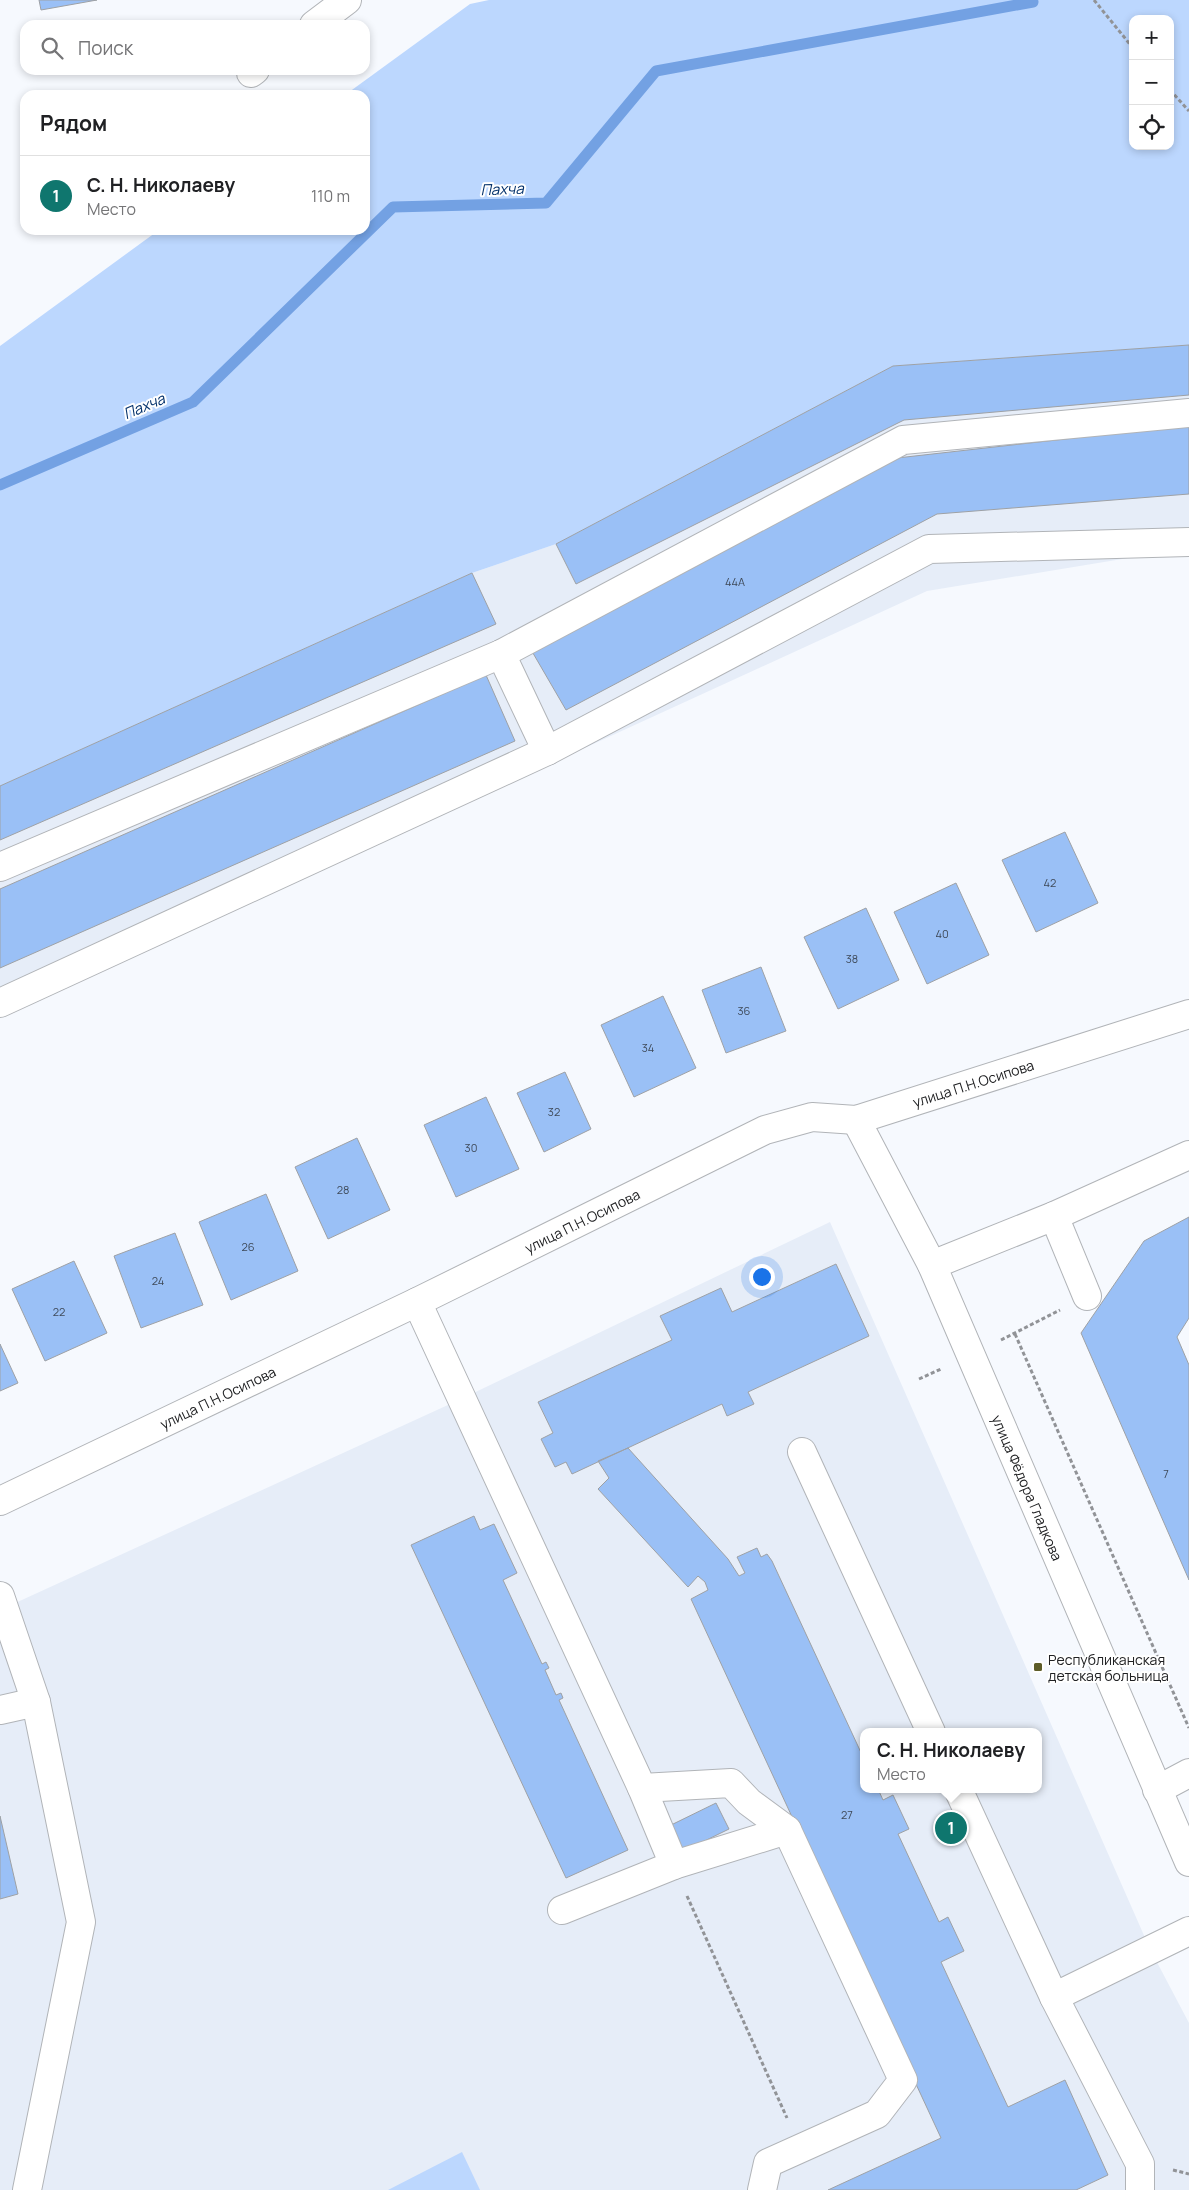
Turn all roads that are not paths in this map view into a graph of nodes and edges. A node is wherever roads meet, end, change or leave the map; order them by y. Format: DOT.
graph roads {
  1 [pos="348,0"];
  2 [pos="321,20"];
  3 [pos="1189,413"];
  4 [pos="1189,542"];
  5 [pos="501,654"];
  6 [pos="547,751"];
  7 [pos="0,867"];
  8 [pos="0,1003"];
  9 [pos="1189,1014"];
  10 [pos="856,1120"];
  11 [pos="1189,1155"];
  12 [pos="1054,1216"];
  13 [pos="932,1265"];
  14 [pos="1087,1296"];
  15 [pos="417,1302"];
  16 [pos="802,1452"];
  17 [pos="0,1502"];
  18 [pos="0,1596"];
  19 [pos="36,1702"];
  20 [pos="0,1710"];
  21 [pos="929,1728"];
  22 [pos="1189,1773"];
  23 [pos="642,1788"];
  24 [pos="1158,1790"];
  25 [pos="960,1793"];
  26 [pos="787,1830"];
  27 [pos="1189,1862"];
  28 [pos="674,1865"];
  29 [pos="562,1910"];
  30 [pos="1189,1931"];
  31 [pos="1054,1997"];
  32 [pos="28,2190"];
  33 [pos="762,2190"];
  34 [pos="1140,2190"];
  1 -- 2 [label="street"];
  3 -- 5 [label="street"];
  4 -- 6 [label="street"];
  5 -- 6 [label="street"];
  5 -- 7 [label="street"];
  6 -- 8 [label="street"];
  9 -- 10 [label="street, улица П.Н.Осипова"];
  10 -- 13 [label="street, улица Фёдора Гладкова"];
  10 -- 15 [label="street, улица П.Н.Осипова"];
  11 -- 12 [label="street"];
  12 -- 13 [label="street"];
  12 -- 14 [label="street"];
  13 -- 24 [label="street, улица Фёдора Гладкова"];
  15 -- 17 [label="street, улица П.Н.Осипова"];
  15 -- 23 [label="street"];
  16 -- 21 [label="street"];
  18 -- 19 [label="street"];
  19 -- 20 [label="street"];
  19 -- 32 [label="street"];
  22 -- 24 [label="street"];
  23 -- 26 [label="street"];
  23 -- 28 [label="street"];
  24 -- 27 [label="street, улица Фёдора Гладкова"];
  25 -- 31 [label="street"];
  26 -- 28 [label="street"];
  26 -- 33 [label="street"];
  28 -- 29 [label="street"];
  30 -- 31 [label="street"];
  31 -- 34 [label="street"];
}
